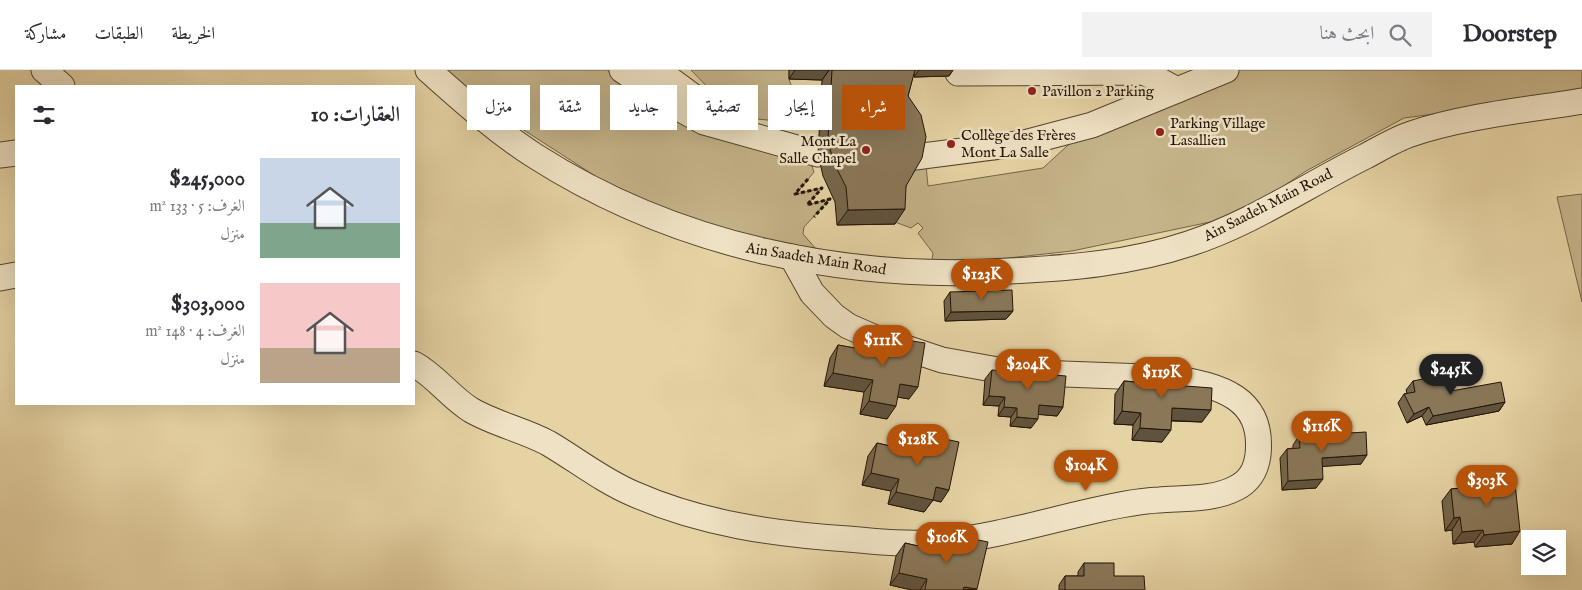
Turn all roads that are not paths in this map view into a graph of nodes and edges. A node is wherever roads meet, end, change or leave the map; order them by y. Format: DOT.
graph roads {
  1 [pos="44,70"];
  2 [pos="428,70"];
  3 [pos="622,70"];
  4 [pos="657,70"];
  5 [pos="1226,70"];
  6 [pos="958,73"];
  7 [pos="61,85"];
  8 [pos="1177,90"];
  9 [pos="1582,101"];
  10 [pos="919,130"];
  11 [pos="743,134"];
  12 [pos="15,153"];
  13 [pos="812,153"];
  14 [pos="0,155"];
  15 [pos="792,256"];
  16 [pos="15,274"];
  17 [pos="0,278"];
  18 [pos="415,365"];
  1 -- 7 [label="street"];
  2 -- 15 [label="street, Ain Saadeh Main Road"];
  3 -- 11 [label="street"];
  4 -- 11 [label="street"];
  5 -- 8 [label="street"];
  6 -- 8 [label="street"];
  8 -- 10 [label="street"];
  9 -- 15 [label="street, Ain Saadeh Main Road"];
  11 -- 13 [label="street"];
  12 -- 14 [label="street"];
  15 -- 18 [label="street"];
  16 -- 17 [label="street"];
}
